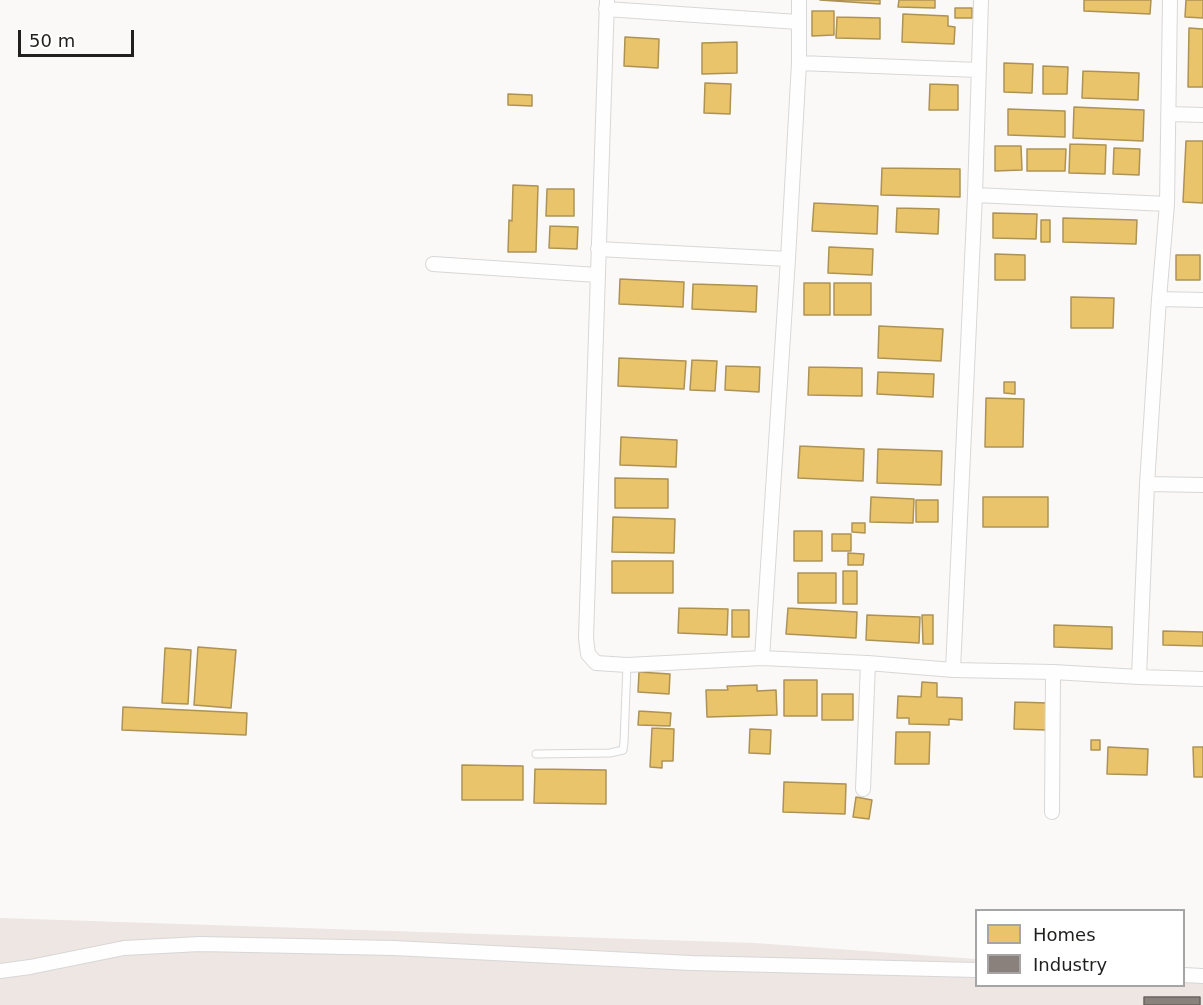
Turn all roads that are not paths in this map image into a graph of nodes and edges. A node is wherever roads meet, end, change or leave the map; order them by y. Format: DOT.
graph roads {
  1 [pos="799,0"];
  2 [pos="981,0"];
  3 [pos="1170,0"];
  4 [pos="607,4"];
  5 [pos="798,22"];
  6 [pos="799,63"];
  7 [pos="978,70"];
  8 [pos="1168,114"];
  9 [pos="1203,115"];
  10 [pos="975,195"];
  11 [pos="1167,204"];
  12 [pos="598,249"];
  13 [pos="788,259"];
  14 [pos="433,264"];
  15 [pos="597,274"];
  16 [pos="1159,299"];
  17 [pos="1203,300"];
  18 [pos="1148,484"];
  19 [pos="1203,485"];
  20 [pos="762,658"];
  21 [pos="868,663"];
  22 [pos="627,665"];
  23 [pos="952,670"];
  24 [pos="1053,672"];
  25 [pos="1139,677"];
  26 [pos="1203,679"];
  27 [pos="536,754"];
  28 [pos="863,789"];
  29 [pos="1052,812"];
  30 [pos="975,970"];
  31 [pos="0,971"];
  32 [pos="1185,975"];
  33 [pos="1203,976"];
  1 -- 5 [label="street"];
  2 -- 7 [label="street"];
  3 -- 8 [label="street"];
  4 -- 5 [label="street"];
  4 -- 12 [label="street"];
  5 -- 6 [label="street"];
  6 -- 7 [label="street"];
  6 -- 13 [label="street"];
  7 -- 10 [label="street"];
  8 -- 9 [label="street"];
  8 -- 11 [label="street"];
  10 -- 11 [label="street"];
  10 -- 23 [label="street"];
  11 -- 16 [label="street"];
  12 -- 13 [label="street"];
  12 -- 15 [label="street"];
  13 -- 20 [label="street"];
  14 -- 15 [label="street"];
  15 -- 22 [label="street"];
  16 -- 17 [label="street"];
  16 -- 18 [label="street"];
  18 -- 19 [label="street"];
  18 -- 25 [label="street"];
  20 -- 21 [label="street"];
  20 -- 22 [label="street"];
  21 -- 23 [label="street"];
  21 -- 28 [label="street"];
  22 -- 27 [label="lane"];
  23 -- 24 [label="street"];
  24 -- 25 [label="street"];
  24 -- 29 [label="street"];
  25 -- 26 [label="street"];
  30 -- 31 [label="street"];
  32 -- 33 [label="street"];
}
